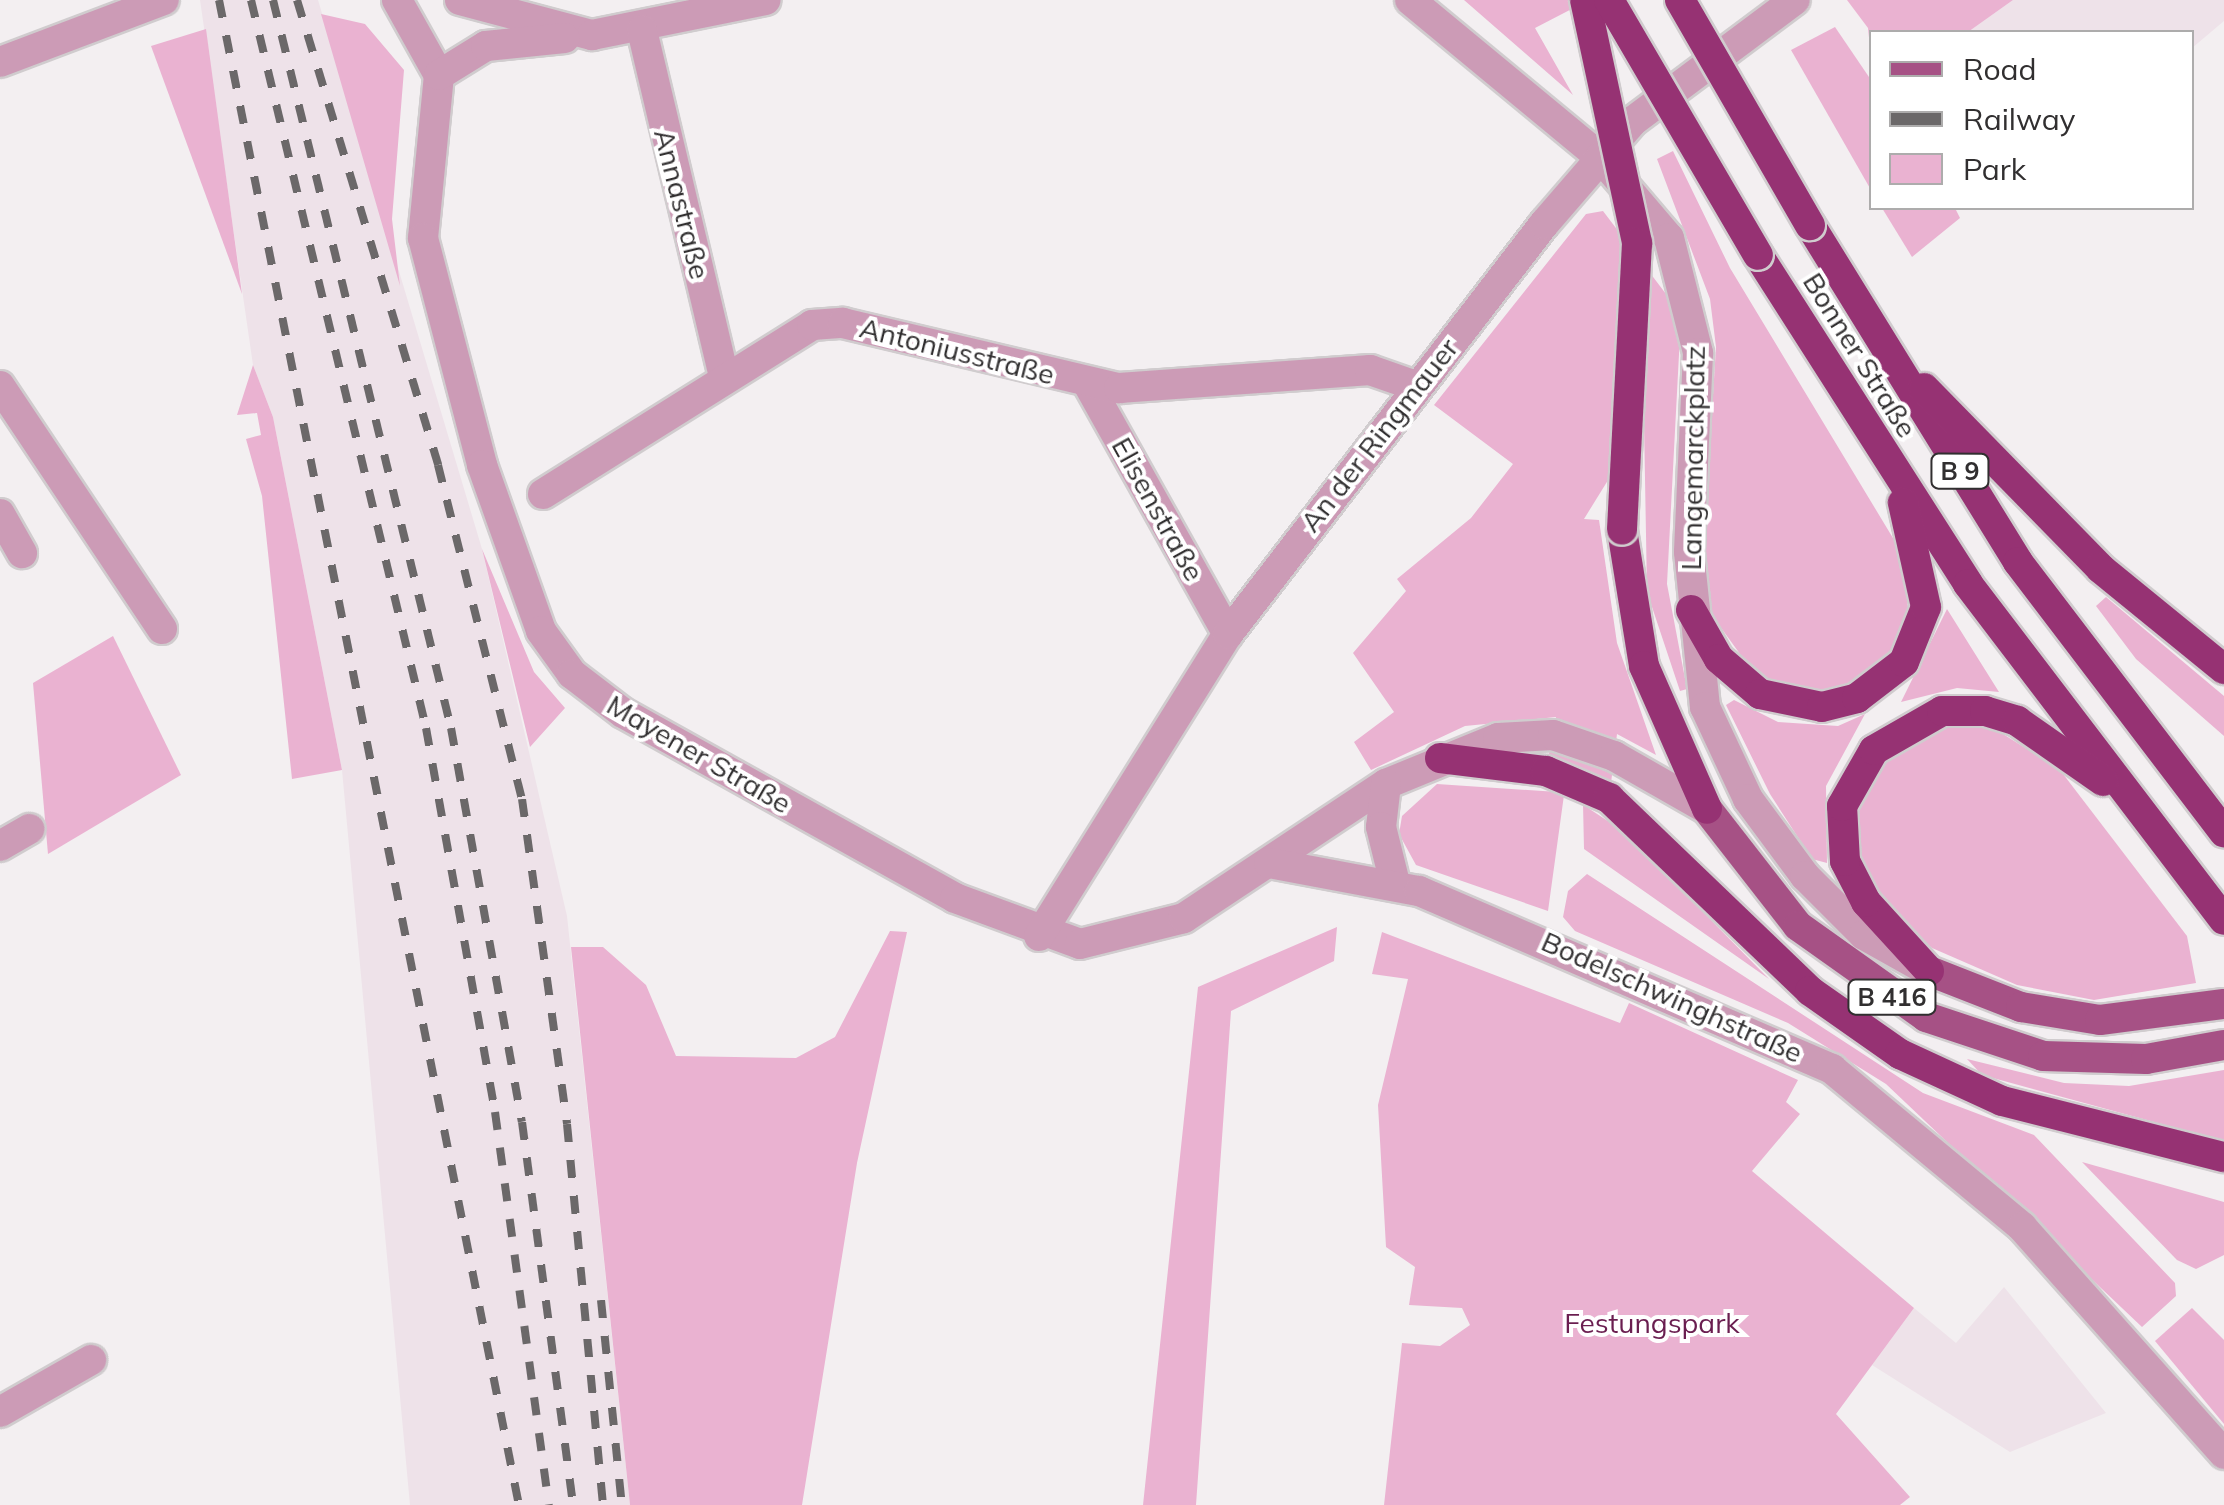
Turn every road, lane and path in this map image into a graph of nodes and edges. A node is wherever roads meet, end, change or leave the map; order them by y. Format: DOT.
graph roads {
  1 [pos="164,0"];
  2 [pos="397,0"];
  3 [pos="764,0"];
  4 [pos="1410,0"];
  5 [pos="1585,0"];
  6 [pos="1609,0"];
  7 [pos="1680,0"];
  8 [pos="1795,0"];
  9 [pos="473,2"];
  10 [pos="642,30"];
  11 [pos="577,34"];
  12 [pos="0,62"];
  13 [pos="438,75"];
  14 [pos="1600,157"];
  15 [pos="1880,341"];
  16 [pos="724,377"];
  17 [pos="1088,384"];
  18 [pos="0,386"];
  19 [pos="1416,386"];
  20 [pos="1890,462"];
  21 [pos="543,494"];
  22 [pos="0,514"];
  23 [pos="22,553"];
  24 [pos="1691,610"];
  25 [pos="162,629"];
  26 [pos="1228,634"];
  27 [pos="2224,669"];
  28 [pos="1440,758"];
  29 [pos="1386,784"];
  30 [pos="2129,800"];
  31 [pos="1706,809"];
  32 [pos="30,829"];
  33 [pos="2224,832"];
  34 [pos="0,846"];
  35 [pos="1269,863"];
  36 [pos="1394,883"];
  37 [pos="2224,920"];
  38 [pos="1039,936"];
  39 [pos="1929,972"];
  40 [pos="2224,1004"];
  41 [pos="2224,1045"];
  42 [pos="2224,1158"];
  43 [pos="90,1360"];
  44 [pos="0,1412"];
  45 [pos="2224,1454"];
  1 -- 12 [label="street"];
  2 -- 13 [label="street"];
  3 -- 10 [label="street"];
  4 -- 14 [label="street, Langemarckplatz"];
  5 -- 31 [label="highway, B 416, bridge"];
  6 -- 20 [label="highway, Bonner Straße / B 9, bridge"];
  7 -- 15 [label="highway, Bonner Straße / B 9, bridge"];
  8 -- 14 [label="street, An der Ringmauer"];
  9 -- 11 [label="street"];
  10 -- 11 [label="street"];
  10 -- 16 [label="street, Annastraße"];
  11 -- 13 [label="street"];
  13 -- 38 [label="street, Mayener Straße"];
  14 -- 19 [label="street, An der Ringmauer"];
  14 -- 24 [label="street, Langemarckplatz"];
  15 -- 27 [label="highway"];
  15 -- 33 [label="highway, Bonner Straße / B 9"];
  16 -- 17 [label="street, Antoniusstraße"];
  16 -- 21 [label="street, Antoniusstraße"];
  17 -- 19 [label="street, Antoniusstraße"];
  17 -- 26 [label="street, Elisenstraße"];
  18 -- 25 [label="street"];
  19 -- 26 [label="street, An der Ringmauer"];
  20 -- 24 [label="highway"];
  20 -- 30 [label="highway, Bonner Straße / B 9"];
  22 -- 23 [label="street"];
  24 -- 39 [label="street, B 416"];
  26 -- 38 [label="street, An der Ringmauer"];
  28 -- 29 [label="street, Mayener Straße"];
  28 -- 31 [label="street, Mayener Straße"];
  28 -- 42 [label="highway"];
  29 -- 35 [label="street, Mayener Straße"];
  29 -- 36 [label="street"];
  30 -- 37 [label="highway, Bonner Straße / B 9"];
  30 -- 39 [label="highway"];
  31 -- 41 [label="main road, Mayener Straße / B 416"];
  32 -- 34 [label="street"];
  35 -- 36 [label="street, Bodelschwinghstraße"];
  35 -- 38 [label="street, Mayener Straße"];
  36 -- 45 [label="street, Bodelschwinghstraße"];
  39 -- 40 [label="main road, B 416"];
  43 -- 44 [label="street"];
}
